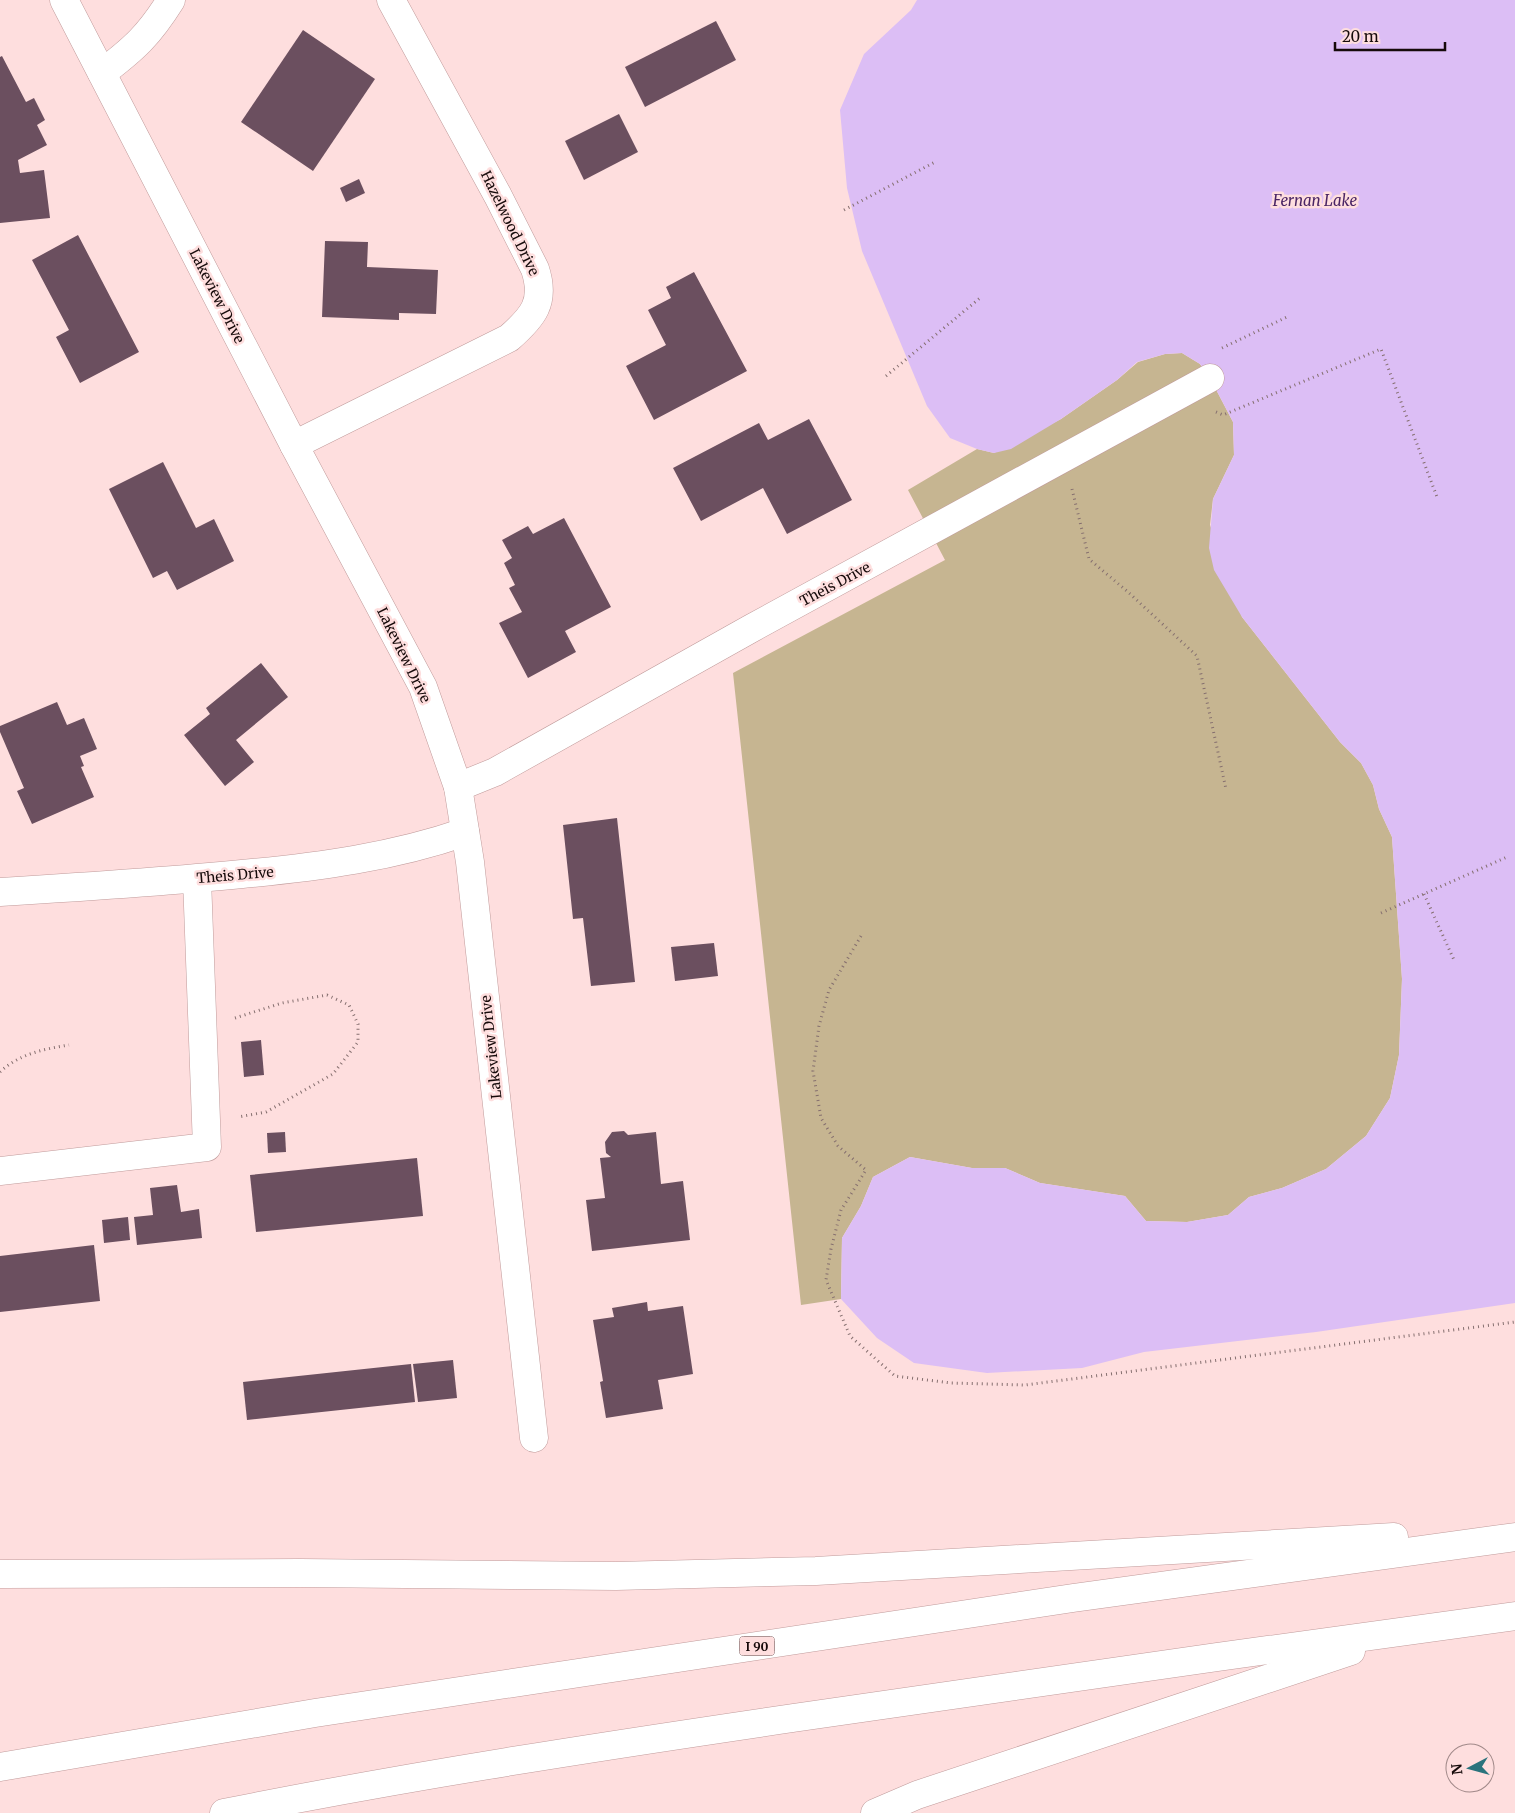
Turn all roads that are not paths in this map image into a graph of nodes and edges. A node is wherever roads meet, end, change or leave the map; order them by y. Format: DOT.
graph roads {
  1 [pos="64,0"];
  2 [pos="171,0"];
  3 [pos="391,0"];
  4 [pos="102,73"];
  5 [pos="1210,378"];
  6 [pos="294,445"];
  7 [pos="458,787"];
  8 [pos="465,832"];
  9 [pos="197,879"];
  10 [pos="0,892"];
  11 [pos="0,1171"];
  12 [pos="534,1438"];
  13 [pos="1515,1530"];
  14 [pos="1515,1537"];
  15 [pos="0,1574"];
  16 [pos="1515,1616"];
  17 [pos="1418,1630"];
  18 [pos="0,1767"];
  19 [pos="224,1813"];
  20 [pos="875,1813"];
  1 -- 4 [label="main road, Lakeview Drive"];
  2 -- 4 [label="main road"];
  3 -- 6 [label="main road, Hazelwood Drive"];
  4 -- 6 [label="main road, Lakeview Drive"];
  5 -- 7 [label="main road, Theis Drive"];
  6 -- 7 [label="main road, Lakeview Drive"];
  7 -- 8 [label="main road, Lakeview Drive"];
  8 -- 9 [label="main road, Theis Drive"];
  8 -- 12 [label="main road, Lakeview Drive"];
  9 -- 10 [label="main road, Theis Drive"];
  9 -- 11 [label="main road"];
  13 -- 15 [label="main road"];
  14 -- 18 [label="main road, I 90"];
  16 -- 17 [label="main road"];
  17 -- 19 [label="main road"];
  17 -- 20 [label="main road"];
}
